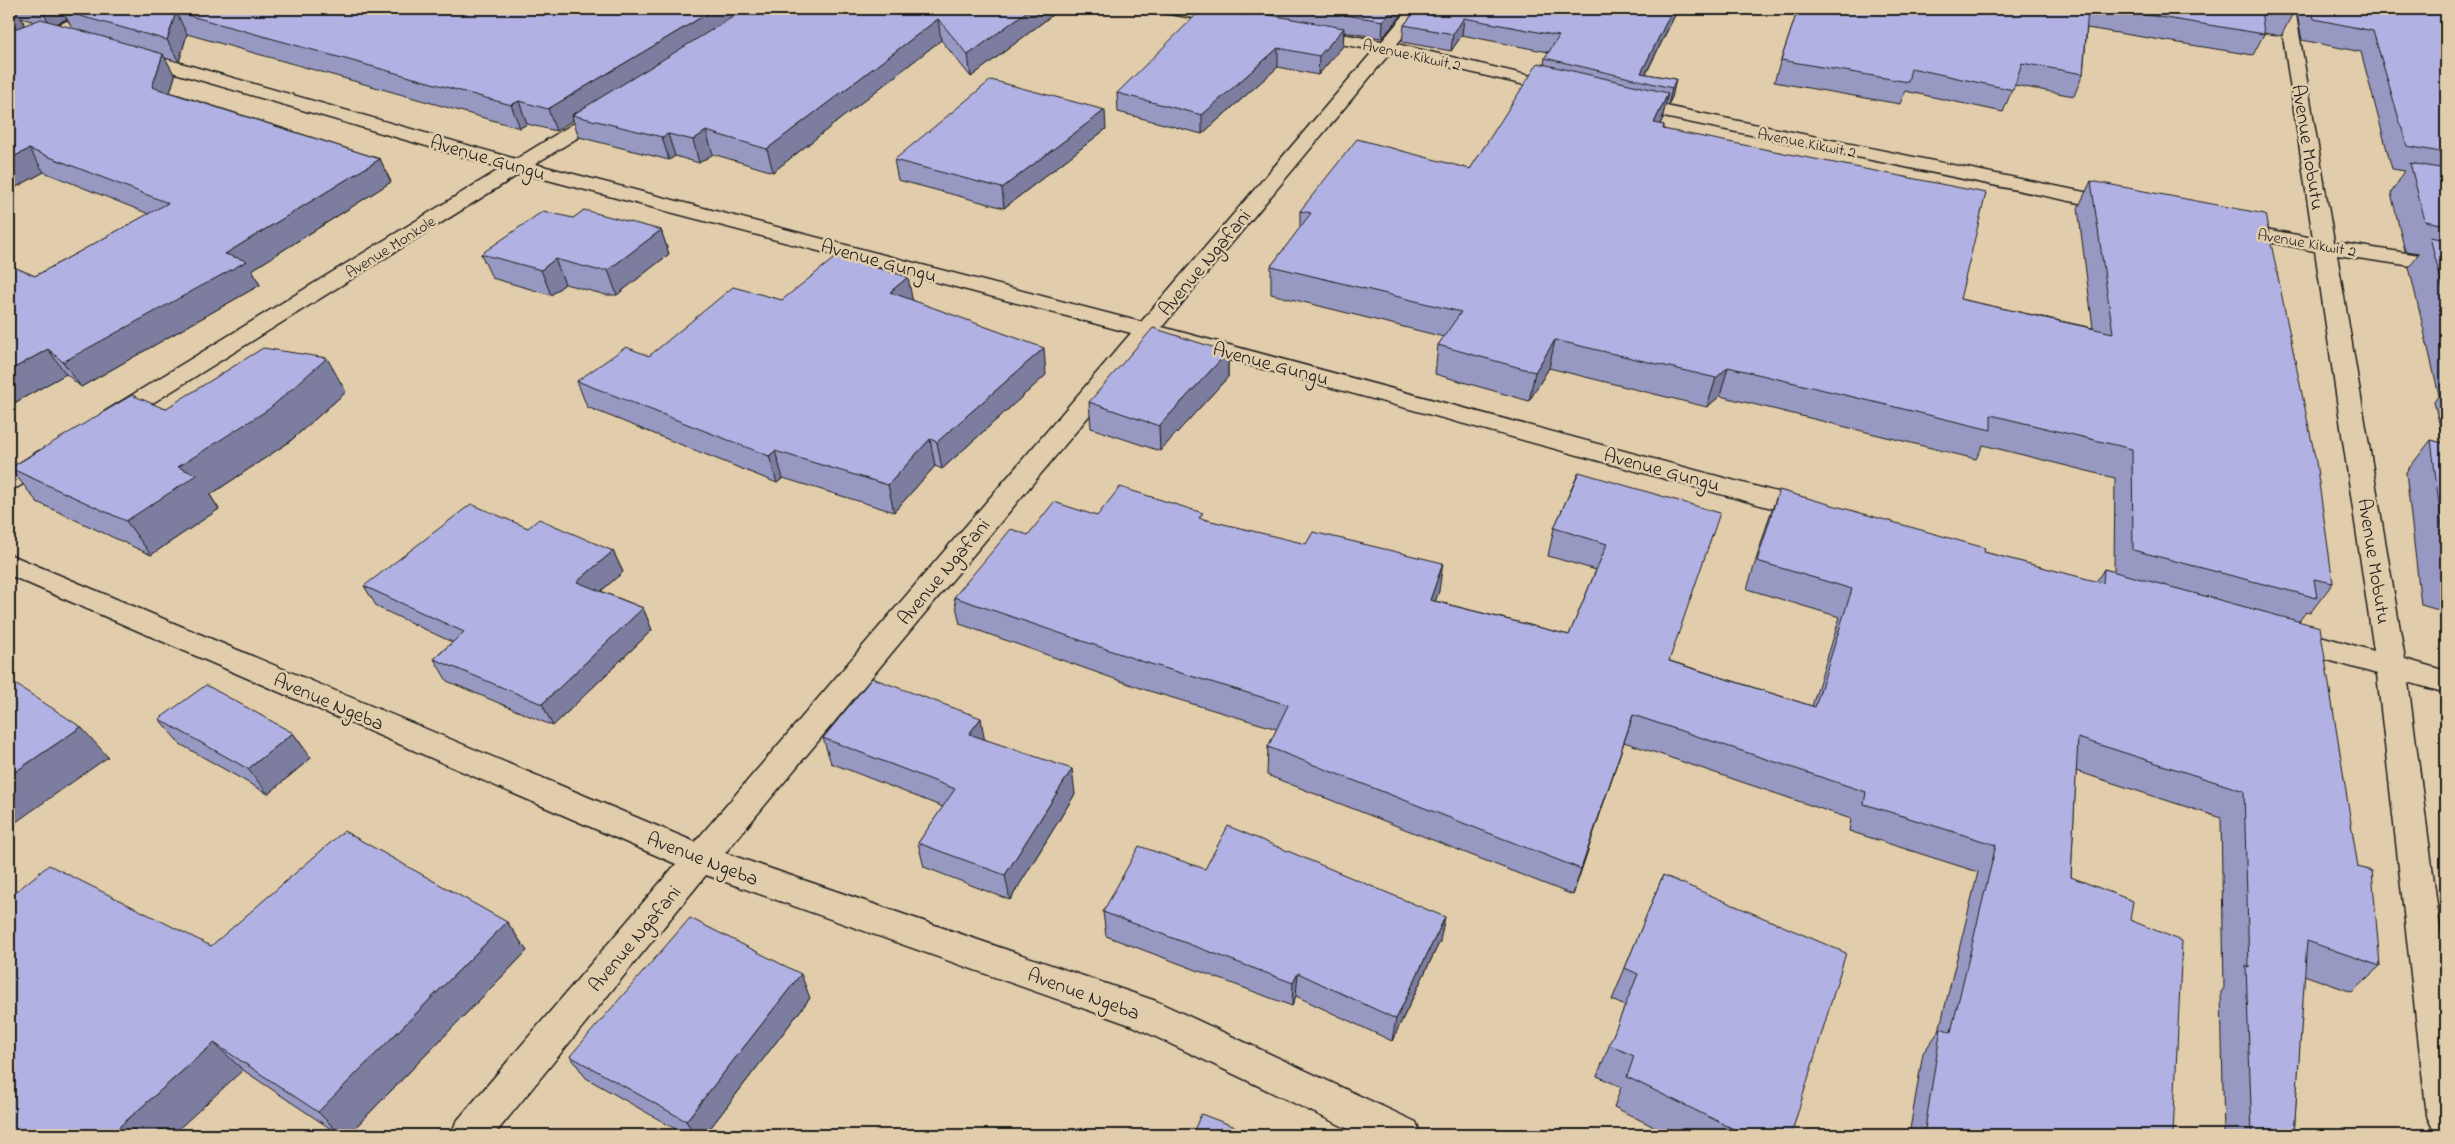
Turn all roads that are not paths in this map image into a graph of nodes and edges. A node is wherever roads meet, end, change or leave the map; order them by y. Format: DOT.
graph roads {
  1 [pos="109,9"];
  2 [pos="1170,9"];
  3 [pos="1418,9"];
  4 [pos="2287,9"];
  5 [pos="18,23"];
  6 [pos="1255,24"];
  7 [pos="1293,30"];
  8 [pos="54,33"];
  9 [pos="83,41"];
  10 [pos="1387,47"];
  11 [pos="111,49"];
  12 [pos="9,52"];
  13 [pos="1579,92"];
  14 [pos="627,98"];
  15 [pos="1608,99"];
  16 [pos="518,166"];
  17 [pos="2140,210"];
  18 [pos="2218,225"];
  19 [pos="2325,247"];
  20 [pos="2446,264"];
  21 [pos="1147,330"];
  22 [pos="94,429"];
  23 [pos="68,444"];
  24 [pos="9,481"];
  25 [pos="1832,515"];
  26 [pos="9,564"];
  27 [pos="2266,632"];
  28 [pos="2391,666"];
  29 [pos="2446,682"];
  30 [pos="700,859"];
  31 [pos="2446,1116"];
  32 [pos="470,1135"];
  33 [pos="1402,1135"];
  1 -- 8 [label="street"];
  2 -- 6 [label="street"];
  3 -- 10 [label="street, Avenue Ngafani"];
  4 -- 19 [label="street, Avenue Mobutu"];
  5 -- 8 [label="street"];
  7 -- 10 [label="street, Avenue Kikwit 2"];
  8 -- 9 [label="street"];
  8 -- 12 [label="street"];
  10 -- 13 [label="street, Avenue Kikwit 2"];
  10 -- 21 [label="street, Avenue Ngafani"];
  11 -- 16 [label="street, Avenue Gungu"];
  14 -- 16 [label="street, Avenue Monkole"];
  15 -- 17 [label="street, Avenue Kikwit 2"];
  16 -- 21 [label="street, Avenue Gungu"];
  16 -- 22 [label="street, Avenue Monkole"];
  18 -- 19 [label="street, Avenue Kikwit 2"];
  19 -- 20 [label="street, Avenue Kikwit 2"];
  19 -- 28 [label="street, Avenue Mobutu"];
  21 -- 25 [label="street, Avenue Gungu"];
  21 -- 30 [label="street, Avenue Ngafani"];
  23 -- 24 [label="street"];
  26 -- 30 [label="street, Avenue Ngeba"];
  27 -- 28 [label="street"];
  28 -- 29 [label="street"];
  28 -- 31 [label="street, Avenue Mobutu"];
  30 -- 32 [label="street, Avenue Ngafani"];
  30 -- 33 [label="street, Avenue Ngeba"];
}
